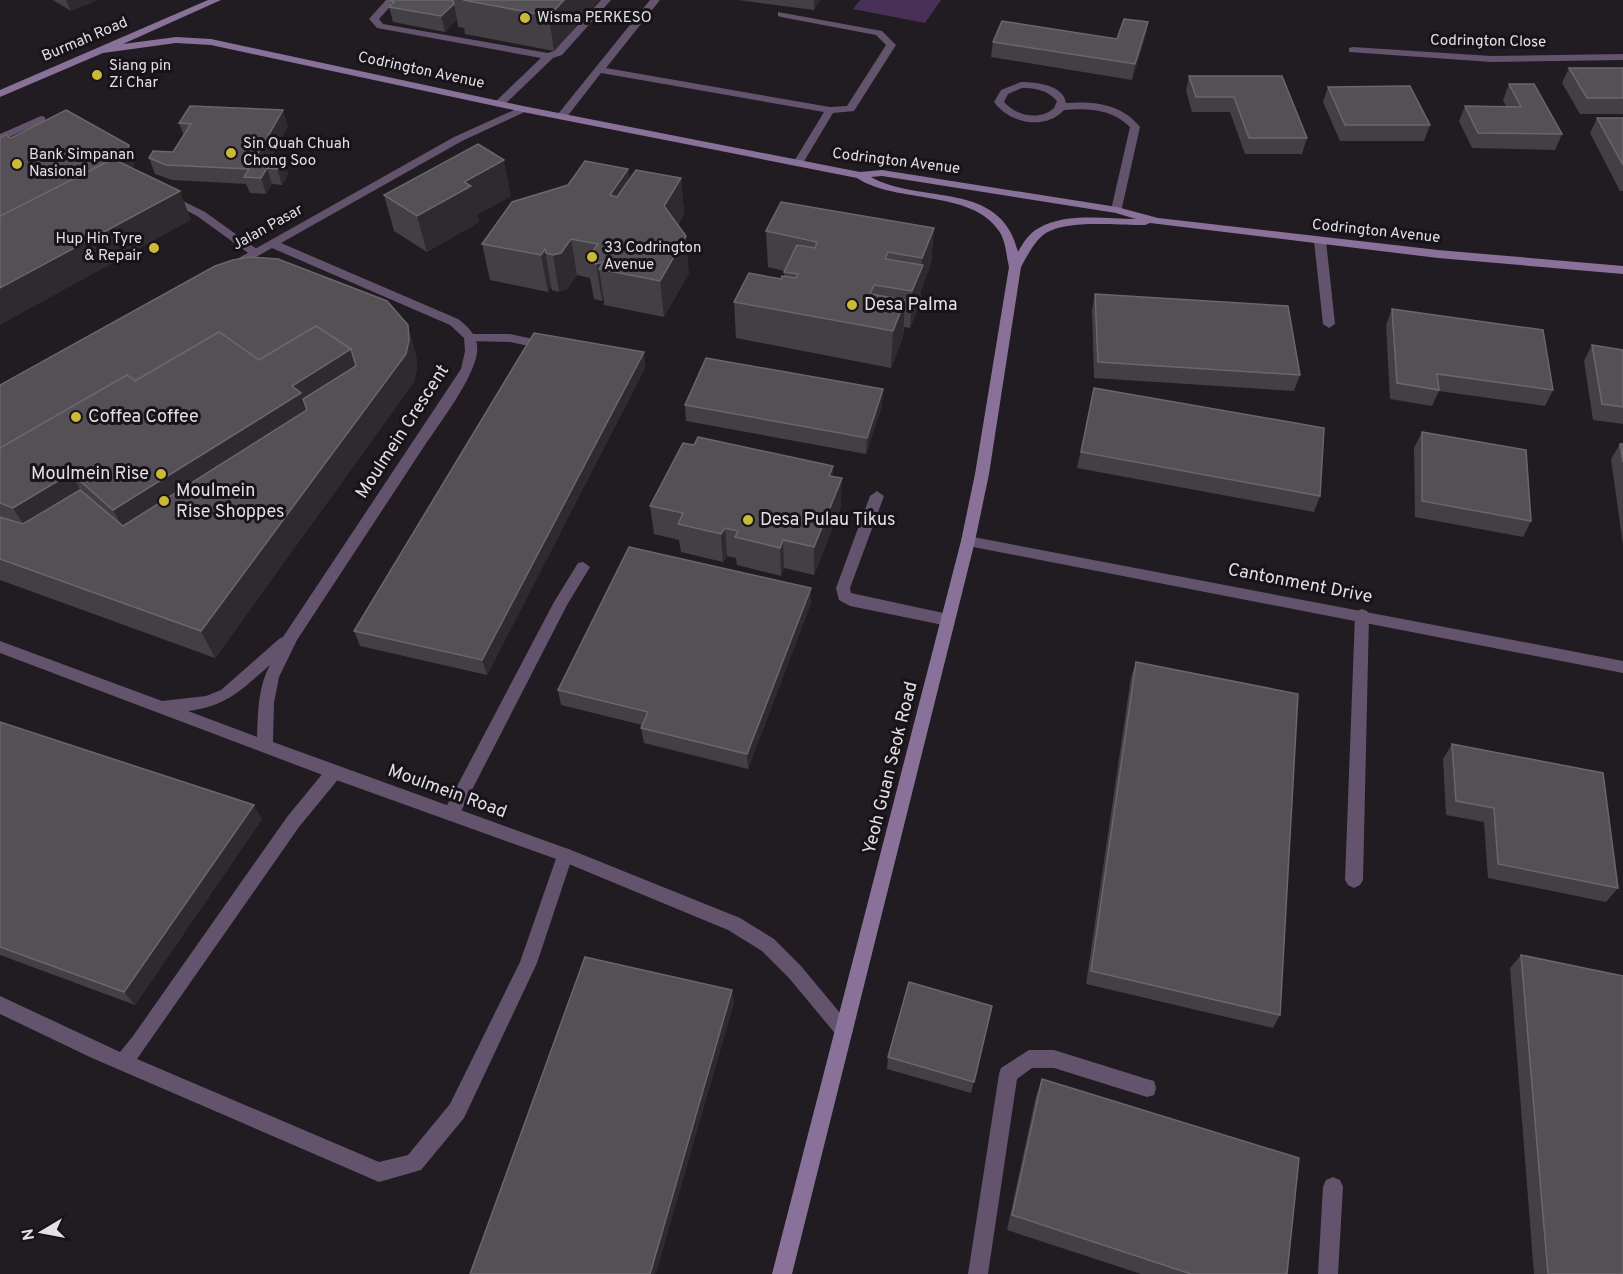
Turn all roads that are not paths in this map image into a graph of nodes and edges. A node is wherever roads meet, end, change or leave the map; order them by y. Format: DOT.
graph roads {
  1 [pos="216,0"];
  2 [pos="391,0"];
  3 [pos="606,0"];
  4 [pos="655,0"];
  5 [pos="781,14"];
  6 [pos="101,50"];
  7 [pos="1353,50"];
  8 [pos="549,56"];
  9 [pos="1623,57"];
  10 [pos="599,70"];
  11 [pos="0,94"];
  12 [pos="499,104"];
  13 [pos="1062,107"];
  14 [pos="523,109"];
  15 [pos="830,110"];
  16 [pos="562,116"];
  17 [pos="41,119"];
  18 [pos="0,138"];
  19 [pos="798,163"];
  20 [pos="860,175"];
  21 [pos="161,192"];
  22 [pos="1117,210"];
  23 [pos="1157,221"];
  24 [pos="1320,241"];
  25 [pos="271,243"];
  26 [pos="255,252"];
  27 [pos="1015,267"];
  28 [pos="1623,270"];
  29 [pos="214,275"];
  30 [pos="1329,324"];
  31 [pos="470,338"];
  32 [pos="557,348"];
  33 [pos="877,496"];
  34 [pos="968,541"];
  35 [pos="583,567"];
  36 [pos="1362,615"];
  37 [pos="948,620"];
  38 [pos="291,637"];
  39 [pos="0,647"];
  40 [pos="1623,667"];
  41 [pos="162,708"];
  42 [pos="265,746"];
  43 [pos="334,772"];
  44 [pos="451,814"];
  45 [pos="565,855"];
  46 [pos="1354,880"];
  47 [pos="0,1005"];
  48 [pos="844,1031"];
  49 [pos="123,1062"];
  50 [pos="1147,1088"];
  51 [pos="1333,1187"];
  52 [pos="782,1274"];
  53 [pos="978,1274"];
  54 [pos="1328,1274"];
  1 -- 6 [label="street, Burmah Road"];
  2 -- 8 [label="street"];
  3 -- 8 [label="street"];
  4 -- 10 [label="street"];
  5 -- 15 [label="street"];
  6 -- 11 [label="street, Burmah Road"];
  6 -- 12 [label="street, Codrington Avenue"];
  7 -- 9 [label="street, Codrington Close"];
  8 -- 12 [label="street"];
  10 -- 15 [label="street"];
  10 -- 16 [label="street"];
  12 -- 14 [label="street, Codrington Avenue"];
  13 -- 13 [label="street"];
  13 -- 22 [label="street"];
  14 -- 16 [label="street, Codrington Avenue"];
  14 -- 25 [label="street, Jalan Pasar"];
  15 -- 19 [label="street"];
  16 -- 19 [label="street, Codrington Avenue"];
  17 -- 18 [label="street"];
  19 -- 20 [label="street, Codrington Avenue"];
  20 -- 22 [label="street, Codrington Avenue"];
  20 -- 27 [label="street, Yeoh Guan Seok Road"];
  21 -- 26 [label="street"];
  22 -- 23 [label="street, Codrington Avenue"];
  23 -- 24 [label="street, Codrington Avenue"];
  23 -- 27 [label="street, Yeoh Guan Seok Road"];
  24 -- 28 [label="street, Codrington Avenue"];
  24 -- 30 [label="street"];
  25 -- 26 [label="street, Jalan Pasar"];
  25 -- 31 [label="street"];
  26 -- 29 [label="street, Jalan Pasar"];
  27 -- 34 [label="street, Yeoh Guan Seok Road"];
  31 -- 32 [label="street"];
  31 -- 38 [label="street, Moulmein Crescent"];
  33 -- 37 [label="street"];
  34 -- 36 [label="street, Cantonment Drive"];
  34 -- 37 [label="street, Yeoh Guan Seok Road"];
  35 -- 44 [label="street"];
  36 -- 40 [label="street, Cantonment Drive"];
  36 -- 46 [label="street"];
  37 -- 48 [label="street, Yeoh Guan Seok Road"];
  38 -- 41 [label="street, Moulmein Crescent"];
  38 -- 42 [label="street, Moulmein Crescent"];
  39 -- 41 [label="street, Moulmein Road"];
  41 -- 42 [label="street, Moulmein Road"];
  42 -- 43 [label="street, Moulmein Road"];
  43 -- 44 [label="street, Moulmein Road"];
  43 -- 49 [label="street"];
  44 -- 45 [label="street, Moulmein Road"];
  45 -- 48 [label="street, Moulmein Road"];
  45 -- 49 [label="street"];
  47 -- 49 [label="street"];
  48 -- 52 [label="street, Yeoh Guan Seok Road"];
  50 -- 53 [label="street"];
  51 -- 54 [label="street"];
}
